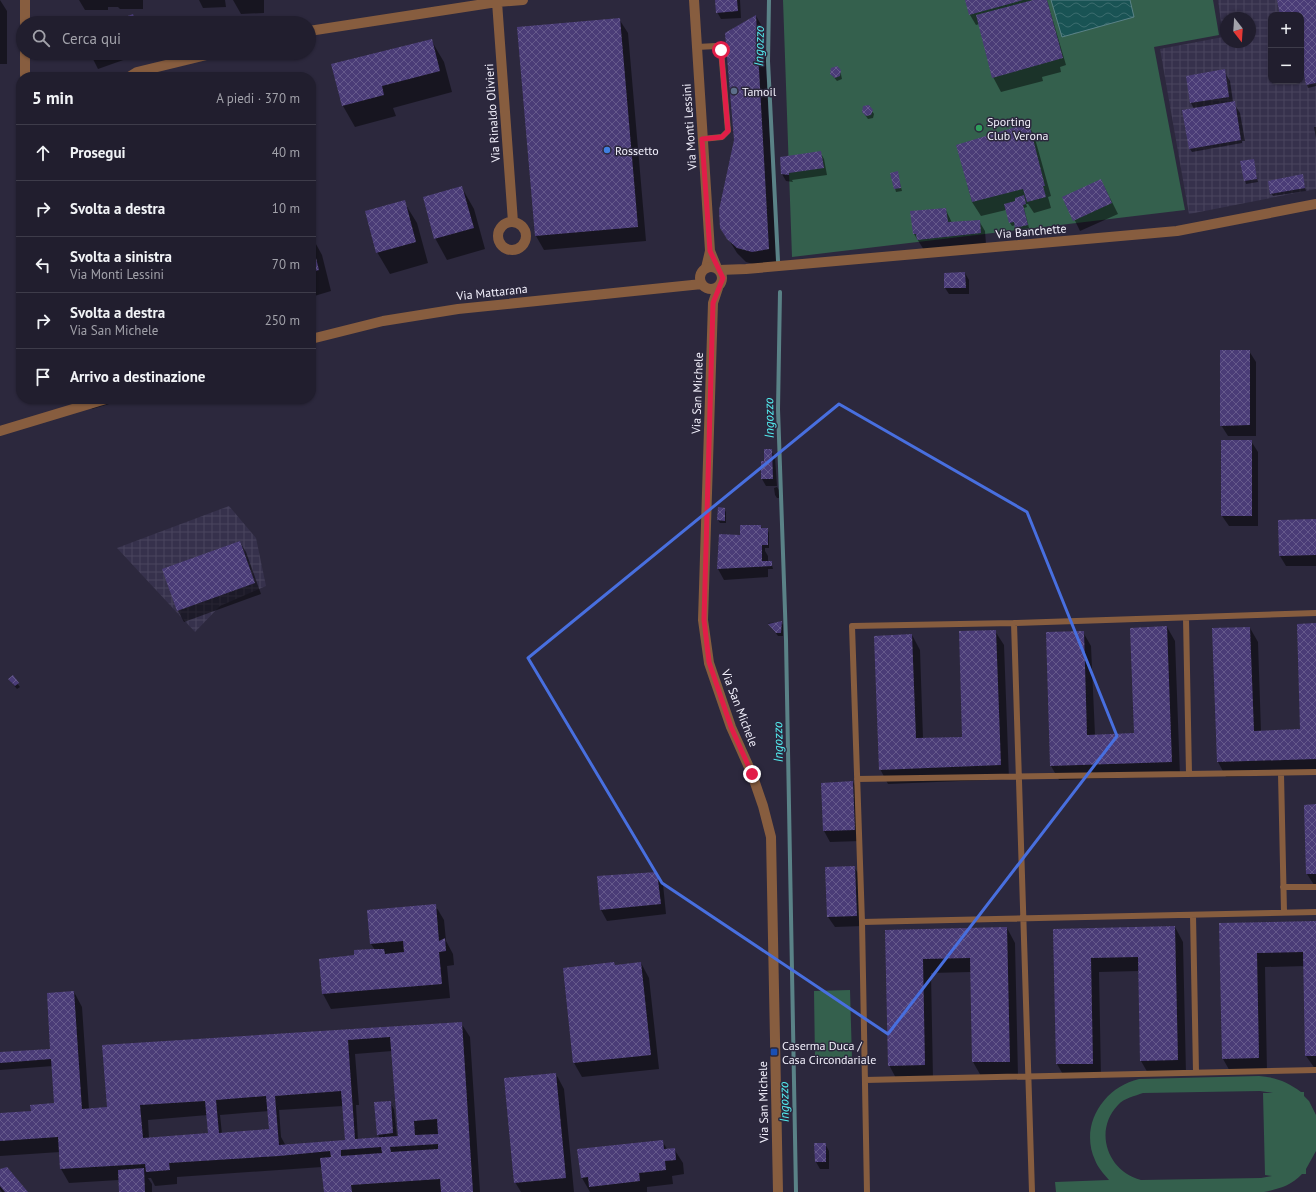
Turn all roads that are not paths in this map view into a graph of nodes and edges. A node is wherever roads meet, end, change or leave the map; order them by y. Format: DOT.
graph roads {
  1 [pos="25,0"];
  2 [pos="523,0"];
  3 [pos="694,0"];
  4 [pos="497,2"];
  5 [pos="25,16"];
  6 [pos="316,31"];
  7 [pos="697,47"];
  8 [pos="25,60"];
  9 [pos="186,60"];
  10 [pos="25,72"];
  11 [pos="137,72"];
  12 [pos="702,139"];
  13 [pos="1316,204"];
  14 [pos="513,222"];
  15 [pos="710,251"];
  16 [pos="718,269"];
  17 [pos="746,269"];
  18 [pos="709,281"];
  19 [pos="316,338"];
  20 [pos="89,404"];
  21 [pos="0,431"];
  22 [pos="1316,613"];
  23 [pos="1186,618"];
  24 [pos="1014,623"];
  25 [pos="1316,772"];
  26 [pos="1188,774"];
  27 [pos="1281,774"];
  28 [pos="1019,777"];
  29 [pos="858,779"];
  30 [pos="1284,887"];
  31 [pos="1316,887"];
  32 [pos="1284,912"];
  33 [pos="1316,912"];
  34 [pos="1193,915"];
  35 [pos="1024,919"];
  36 [pos="862,922"];
  37 [pos="1316,1070"];
  38 [pos="1196,1072"];
  39 [pos="1028,1076"];
  40 [pos="865,1080"];
  41 [pos="778,1192"];
  42 [pos="867,1192"];
  43 [pos="1032,1192"];
  1 -- 5 [label="street"];
  2 -- 4 [label="street"];
  3 -- 7 [label="street, Via Monti Lessini"];
  4 -- 6 [label="street"];
  4 -- 14 [label="street, Via Rinaldo Olivieri"];
  7 -- 12 [label="street, Via Monti Lessini"];
  7 -- 12 [label="lane"];
  8 -- 10 [label="street"];
  9 -- 11 [label="street"];
  12 -- 15 [label="street, Via Monti Lessini"];
  13 -- 17 [label="street, Via Banchette"];
  15 -- 16 [label="street, Via Monti Lessini"];
  15 -- 18 [label="street, Via Monti Lessini"];
  16 -- 17 [label="street, Via Banchette"];
  16 -- 18 [label="street, Via Banchette"];
  16 -- 18 [label="street, Via Monti Lessini"];
  17 -- 18 [label="street, Via Banchette"];
  18 -- 19 [label="street, Via Mattarana"];
  18 -- 41 [label="street, Via San Michele"];
  20 -- 21 [label="street"];
  22 -- 23 [label="lane"];
  23 -- 24 [label="lane"];
  23 -- 26 [label="lane"];
  24 -- 28 [label="lane"];
  24 -- 29 [label="lane"];
  25 -- 27 [label="lane"];
  26 -- 27 [label="lane"];
  26 -- 28 [label="lane"];
  27 -- 30 [label="lane"];
  28 -- 29 [label="lane"];
  28 -- 35 [label="lane"];
  29 -- 36 [label="lane"];
  30 -- 31 [label="lane"];
  30 -- 32 [label="lane"];
  32 -- 33 [label="lane"];
  32 -- 34 [label="lane"];
  34 -- 35 [label="lane"];
  34 -- 38 [label="lane"];
  35 -- 36 [label="lane"];
  35 -- 39 [label="lane"];
  36 -- 40 [label="lane"];
  37 -- 38 [label="lane"];
  38 -- 39 [label="lane"];
  39 -- 40 [label="lane"];
  39 -- 43 [label="lane"];
  40 -- 42 [label="lane"];
}
